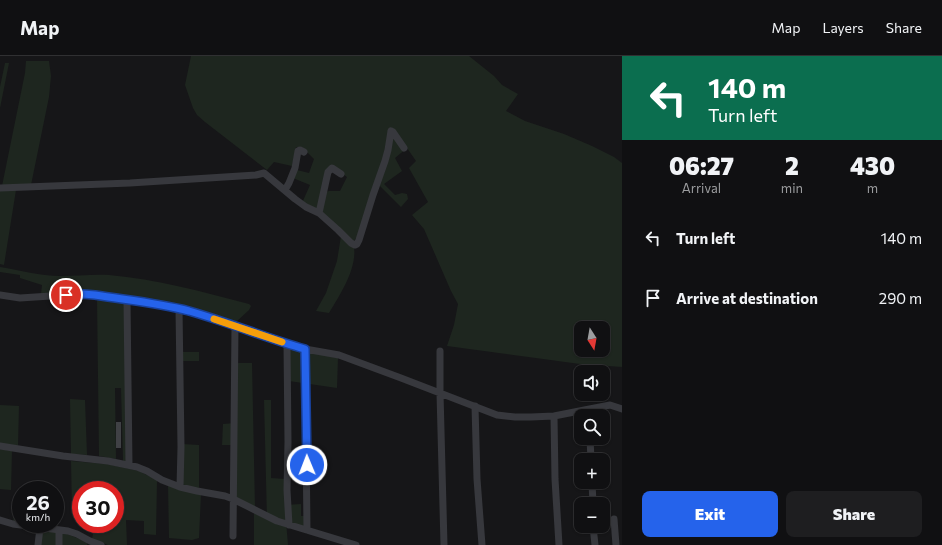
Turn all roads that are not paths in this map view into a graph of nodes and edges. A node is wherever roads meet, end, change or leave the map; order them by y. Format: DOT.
graph roads {
  1 [pos="404,148"];
  2 [pos="304,152"];
  3 [pos="341,174"];
  4 [pos="0,188"];
  5 [pos="285,190"];
  6 [pos="319,213"];
  7 [pos="0,295"];
  8 [pos="127,300"];
  9 [pos="179,309"];
  10 [pos="235,326"];
  11 [pos="287,344"];
  12 [pos="305,349"];
  13 [pos="440,351"];
  14 [pos="440,393"];
  15 [pos="475,406"];
  16 [pos="600,409"];
  17 [pos="622,409"];
  18 [pos="574,414"];
  19 [pos="554,416"];
  20 [pos="0,446"];
  21 [pos="129,465"];
  22 [pos="180,487"];
  23 [pos="233,499"];
  24 [pos="614,519"];
  25 [pos="0,520"];
  26 [pos="12,524"];
  27 [pos="289,525"];
  28 [pos="307,530"];
  29 [pos="64,531"];
  30 [pos="39,533"];
  31 [pos="60,533"];
  32 [pos="593,533"];
  33 [pos="233,536"];
  34 [pos="89,543"];
  35 [pos="38,545"];
  36 [pos="59,545"];
  37 [pos="101,545"];
  38 [pos="356,545"];
  39 [pos="444,545"];
  40 [pos="482,545"];
  41 [pos="559,545"];
  42 [pos="594,545"];
  43 [pos="616,545"];
  1 -- 6 [label="street"];
  2 -- 5 [label="street"];
  3 -- 6 [label="street"];
  4 -- 5 [label="street"];
  5 -- 6 [label="street"];
  7 -- 8 [label="street"];
  8 -- 9 [label="street"];
  8 -- 21 [label="street"];
  9 -- 10 [label="street"];
  9 -- 22 [label="street"];
  10 -- 11 [label="street"];
  10 -- 23 [label="street"];
  11 -- 12 [label="street"];
  11 -- 27 [label="street"];
  12 -- 14 [label="street"];
  12 -- 28 [label="street"];
  13 -- 14 [label="street"];
  14 -- 15 [label="street"];
  14 -- 39 [label="street"];
  15 -- 19 [label="street"];
  15 -- 40 [label="street"];
  16 -- 17 [label="street"];
  18 -- 19 [label="street"];
  19 -- 41 [label="street"];
  20 -- 21 [label="street"];
  21 -- 22 [label="street"];
  22 -- 23 [label="street"];
  23 -- 27 [label="street"];
  23 -- 33 [label="street"];
  24 -- 43 [label="street"];
  25 -- 26 [label="street"];
  27 -- 28 [label="street"];
  28 -- 38 [label="street"];
  29 -- 34 [label="street"];
  30 -- 35 [label="street"];
  31 -- 36 [label="street"];
  32 -- 42 [label="street"];
  34 -- 37 [label="street"];
}
